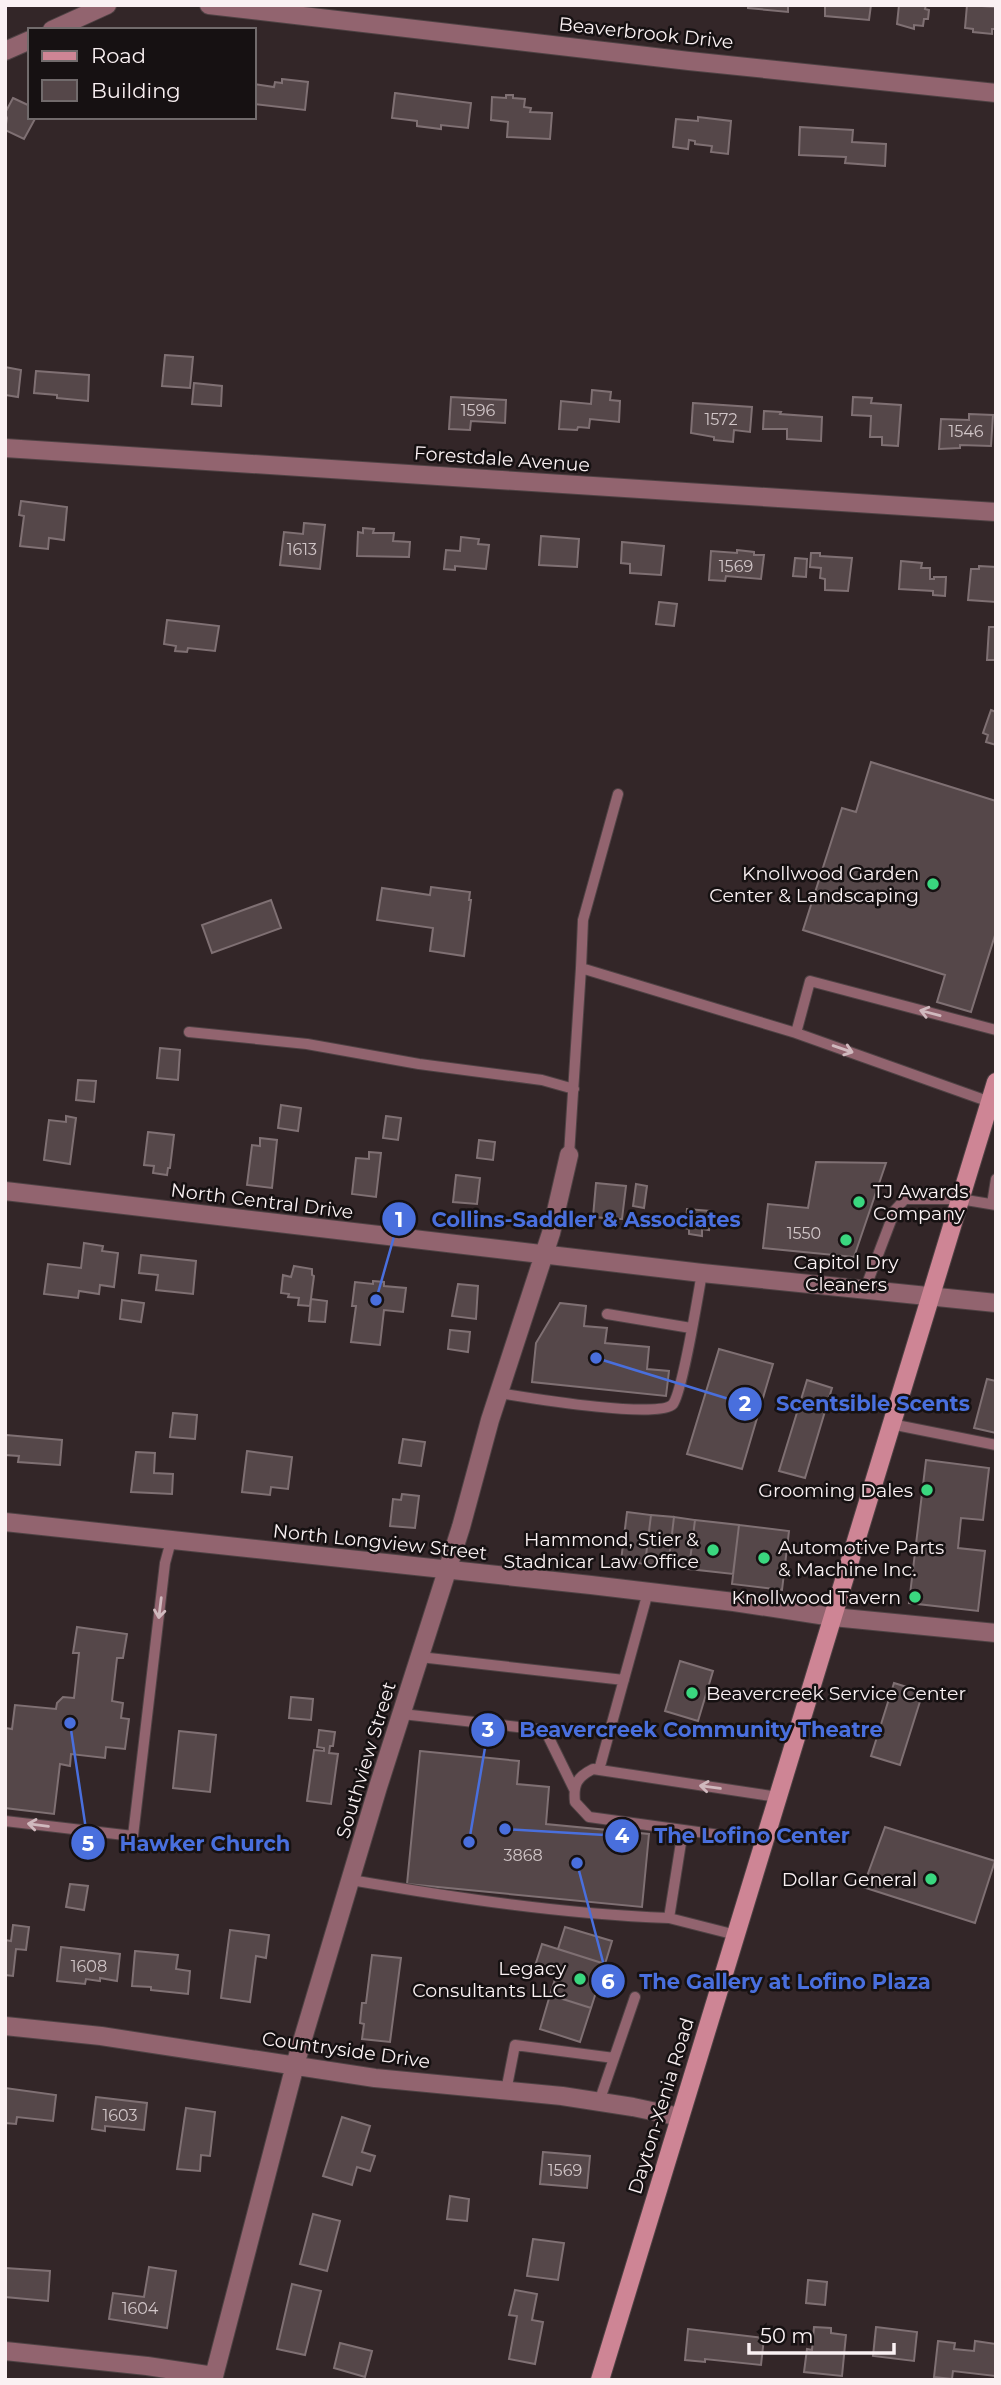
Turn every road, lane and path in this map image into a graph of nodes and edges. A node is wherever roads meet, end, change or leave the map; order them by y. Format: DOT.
graph roads {
  1 [pos="107,5"];
  2 [pos="209,5"];
  3 [pos="56,28"];
  4 [pos="28,41"];
  5 [pos="5,51"];
  6 [pos="996,93"];
  7 [pos="5,448"];
  8 [pos="996,512"];
  9 [pos="618,794"];
  10 [pos="581,968"];
  11 [pos="996,1030"];
  12 [pos="189,1032"];
  13 [pos="796,1032"];
  14 [pos="996,1082"];
  15 [pos="574,1089"];
  16 [pos="990,1102"];
  17 [pos="988,1130"];
  18 [pos="569,1155"];
  19 [pos="996,1179"];
  20 [pos="5,1191"];
  21 [pos="960,1199"];
  22 [pos="994,1205"];
  23 [pos="544,1255"];
  24 [pos="702,1273"];
  25 [pos="865,1289"];
  26 [pos="931,1295"];
  27 [pos="996,1303"];
  28 [pos="607,1314"];
  29 [pos="691,1328"];
  30 [pos="499,1393"];
  31 [pos="891,1424"];
  32 [pos="996,1445"];
  33 [pos="5,1522"];
  34 [pos="171,1541"];
  35 [pos="447,1571"];
  36 [pos="648,1592"];
  37 [pos="832,1617"];
  38 [pos="996,1633"];
  39 [pos="420,1657"];
  40 [pos="624,1681"];
  41 [pos="402,1714"];
  42 [pos="599,1770"];
  43 [pos="574,1789"];
  44 [pos="778,1797"];
  45 [pos="5,1821"];
  46 [pos="683,1830"];
  47 [pos="764,1841"];
  48 [pos="351,1880"];
  49 [pos="669,1918"];
  50 [pos="736,1934"];
  51 [pos="635,1997"];
  52 [pos="5,2026"];
  53 [pos="614,2058"];
  54 [pos="295,2065"];
  55 [pos="506,2091"];
  56 [pos="599,2102"];
  57 [pos="680,2117"];
  58 [pos="5,2351"];
  59 [pos="214,2378"];
  60 [pos="600,2380"];
  1 -- 3 [label="street"];
  2 -- 6 [label="street, Beaverbrook Drive"];
  4 -- 5 [label="street"];
  7 -- 8 [label="street, Forestdale Avenue"];
  9 -- 10 [label="lane"];
  10 -- 13 [label="lane"];
  10 -- 15 [label="lane"];
  11 -- 13 [label="lane, one-way"];
  12 -- 15 [label="lane"];
  13 -- 16 [label="lane, one-way"];
  14 -- 16 [label="main road, Dayton-Xenia Road"];
  15 -- 18 [label="lane"];
  16 -- 17 [label="main road, Dayton-Xenia Road"];
  17 -- 21 [label="main road, Dayton-Xenia Road"];
  18 -- 23 [label="street, Southview Street"];
  19 -- 22 [label="lane"];
  20 -- 23 [label="street, North Central Drive"];
  21 -- 22 [label="lane"];
  21 -- 25 [label="lane"];
  21 -- 26 [label="main road, Dayton-Xenia Road"];
  23 -- 24 [label="street, North Central Drive"];
  23 -- 30 [label="street, Southview Street"];
  24 -- 25 [label="street, North Central Drive"];
  24 -- 29 [label="lane"];
  25 -- 26 [label="street, North Central Drive"];
  26 -- 27 [label="street, North Central Drive"];
  26 -- 31 [label="main road, Dayton-Xenia Road"];
  28 -- 29 [label="lane"];
  29 -- 30 [label="lane"];
  30 -- 35 [label="street, Southview Street"];
  31 -- 32 [label="lane"];
  31 -- 37 [label="main road, Dayton-Xenia Road"];
  33 -- 34 [label="street, North Longview Street"];
  34 -- 35 [label="street, North Longview Street"];
  34 -- 45 [label="lane, one-way"];
  35 -- 36 [label="street, North Longview Street"];
  35 -- 39 [label="street, Southview Street"];
  36 -- 37 [label="street, North Longview Street"];
  36 -- 40 [label="lane"];
  37 -- 38 [label="street, North Longview Street"];
  37 -- 44 [label="main road, Dayton-Xenia Road"];
  39 -- 40 [label="lane"];
  39 -- 41 [label="street, Southview Street"];
  40 -- 42 [label="lane"];
  41 -- 43 [label="lane"];
  41 -- 48 [label="street, Southview Street"];
  42 -- 43 [label="lane"];
  44 -- 42 [label="lane, one-way"];
  43 -- 46 [label="lane"];
  44 -- 47 [label="main road, Dayton-Xenia Road"];
  46 -- 47 [label="lane"];
  46 -- 49 [label="lane"];
  47 -- 50 [label="main road, Dayton-Xenia Road"];
  48 -- 49 [label="lane"];
  48 -- 54 [label="street, Southview Street"];
  49 -- 50 [label="lane"];
  50 -- 57 [label="main road, Dayton-Xenia Road"];
  51 -- 53 [label="lane"];
  52 -- 54 [label="street, Countryside Drive"];
  53 -- 55 [label="lane"];
  53 -- 56 [label="lane"];
  54 -- 55 [label="street, Countryside Drive"];
  54 -- 59 [label="street, Southview Street"];
  55 -- 56 [label="street, Countryside Drive"];
  56 -- 57 [label="street, Countryside Drive"];
  57 -- 60 [label="main road, Dayton-Xenia Road"];
  58 -- 59 [label="street"];
}
